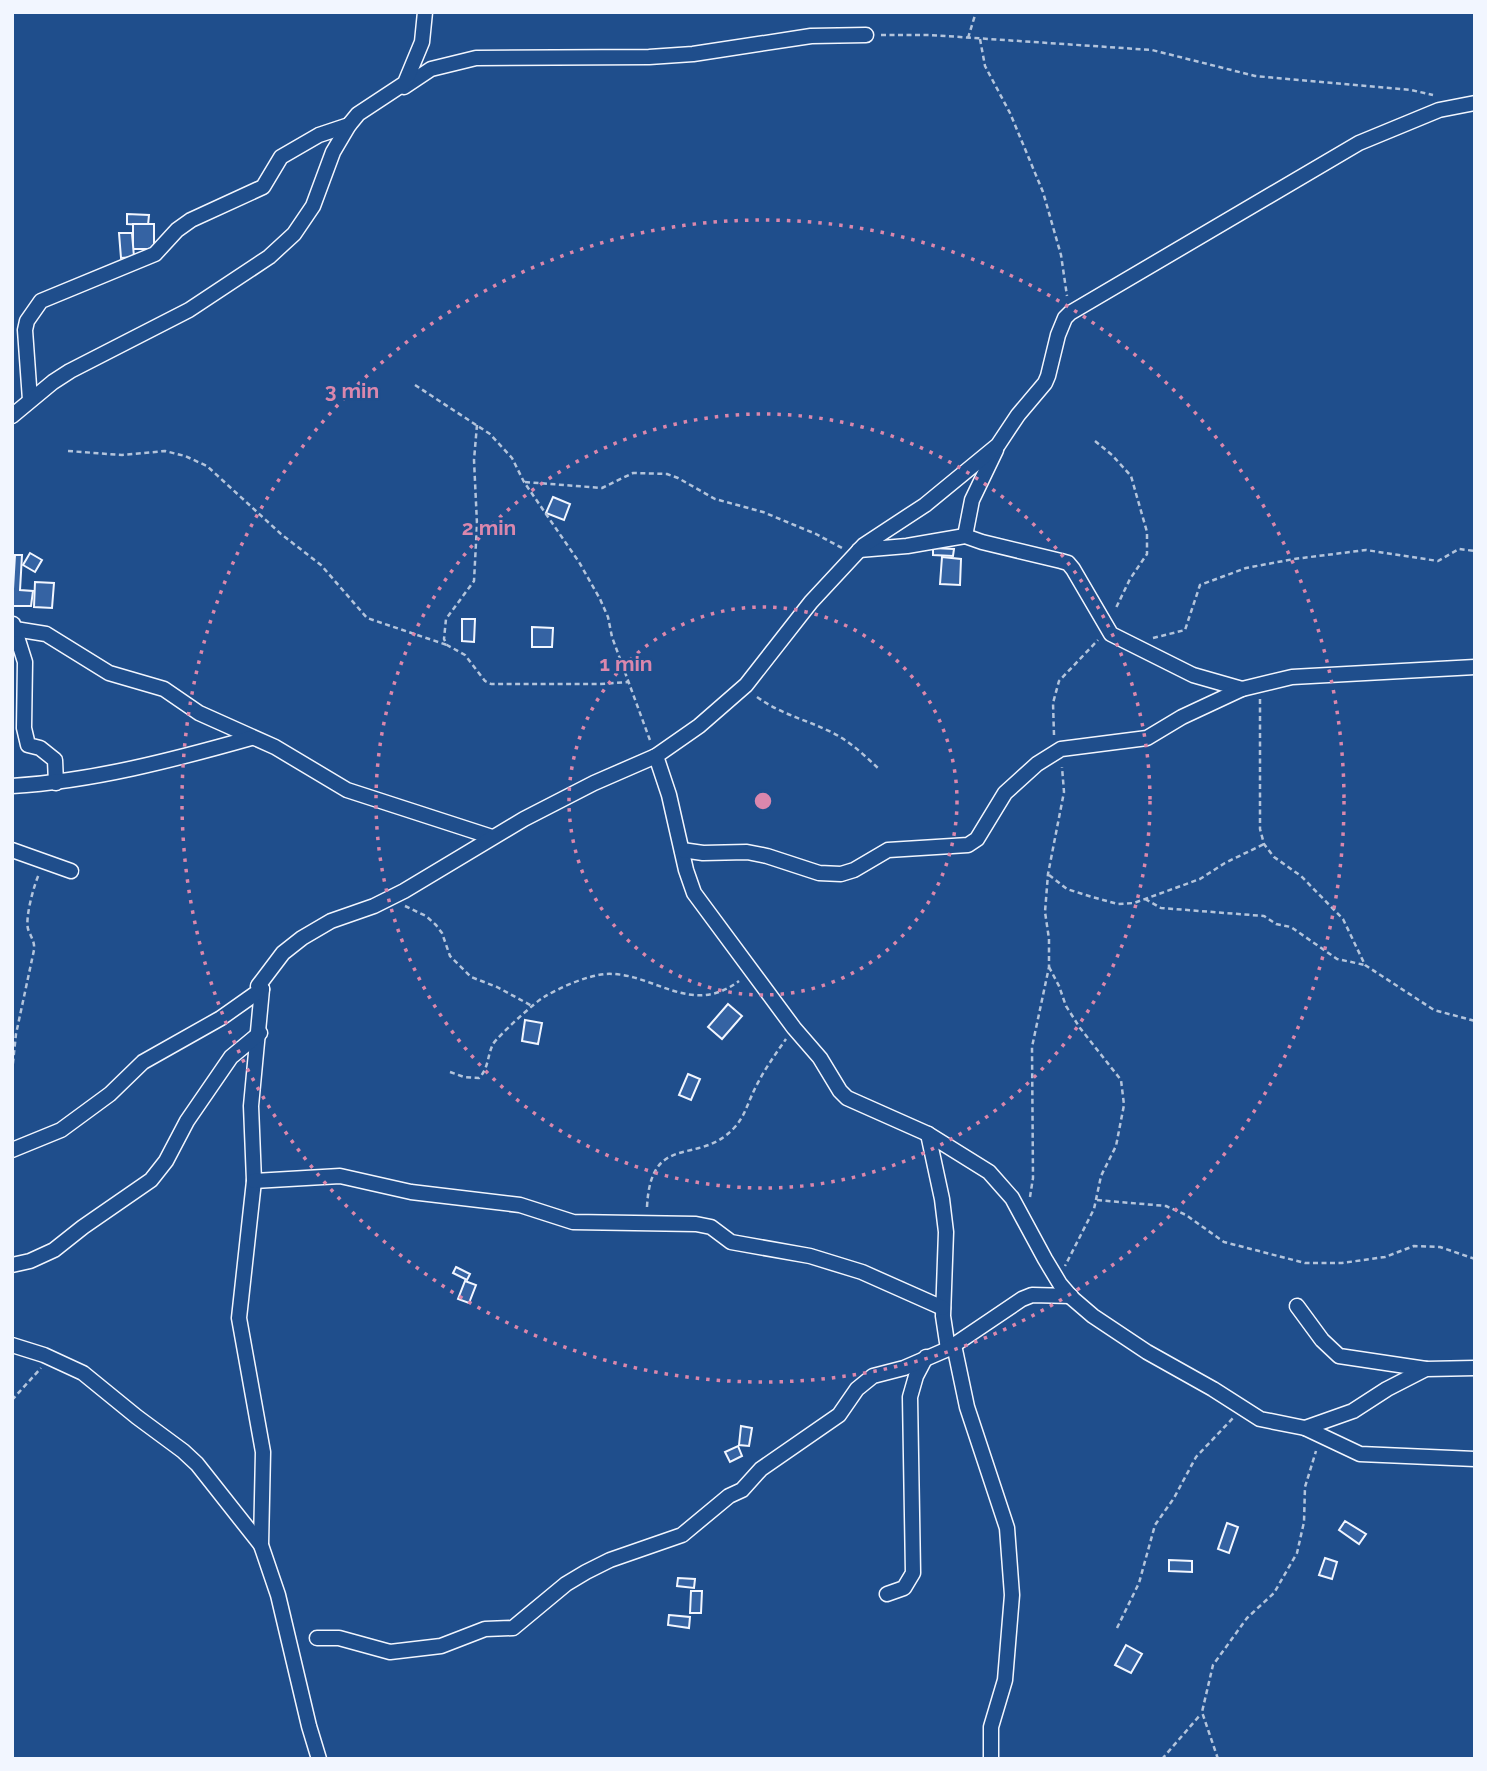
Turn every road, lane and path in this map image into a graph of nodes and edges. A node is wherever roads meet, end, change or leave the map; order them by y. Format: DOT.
graph roads {
  1 [pos="425,12"];
  2 [pos="976,12"];
  3 [pos="866,35"];
  4 [pos="968,38"];
  5 [pos="980,39"];
  6 [pos="390,93"];
  7 [pos="1433,95"];
  8 [pos="1475,103"];
  9 [pos="349,125"];
  10 [pos="1070,313"];
  11 [pos="415,386"];
  12 [pos="30,400"];
  13 [pos="12,416"];
  14 [pos="477,425"];
  15 [pos="1095,441"];
  16 [pos="998,445"];
  17 [pos="68,451"];
  18 [pos="524,482"];
  19 [pos="965,536"];
  20 [pos="1475,551"];
  21 [pos="856,552"];
  22 [pos="13,626"];
  23 [pos="1108,630"];
  24 [pos="447,645"];
  25 [pos="1133,645"];
  26 [pos="1475,667"];
  27 [pos="628,682"];
  28 [pos="1260,684"];
  29 [pos="746,685"];
  30 [pos="1242,689"];
  31 [pos="251,738"];
  32 [pos="1057,751"];
  33 [pos="656,756"];
  34 [pos="879,769"];
  35 [pos="56,783"];
  36 [pos="12,786"];
  37 [pos="492,837"];
  38 [pos="1264,844"];
  39 [pos="12,850"];
  40 [pos="681,850"];
  41 [pos="45,862"];
  42 [pos="71,871"];
  43 [pos="1048,874"];
  44 [pos="1145,898"];
  45 [pos="382,902"];
  46 [pos="1365,965"];
  47 [pos="1049,967"];
  48 [pos="752,970"];
  49 [pos="262,989"];
  50 [pos="532,1006"];
  51 [pos="1475,1021"];
  52 [pos="794,1028"];
  53 [pos="260,1033"];
  54 [pos="12,1072"];
  55 [pos="450,1072"];
  56 [pos="928,1134"];
  57 [pos="12,1150"];
  58 [pos="254,1181"];
  59 [pos="1097,1200"];
  60 [pos="1025,1220"];
  61 [pos="646,1224"];
  62 [pos="1475,1259"];
  63 [pos="12,1265"];
  64 [pos="1059,1282"];
  65 [pos="1071,1296"];
  66 [pos="1297,1306"];
  67 [pos="943,1308"];
  68 [pos="12,1345"];
  69 [pos="951,1347"];
  70 [pos="926,1357"];
  71 [pos="50,1358"];
  72 [pos="1475,1368"];
  73 [pos="1426,1369"];
  74 [pos="12,1400"];
  75 [pos="1242,1408"];
  76 [pos="1306,1428"];
  77 [pos="1321,1434"];
  78 [pos="1475,1459"];
  79 [pos="261,1545"];
  80 [pos="887,1594"];
  81 [pos="1117,1628"];
  82 [pos="317,1638"];
  83 [pos="1202,1712"];
  84 [pos="319,1759"];
  85 [pos="990,1759"];
  86 [pos="1162,1759"];
  87 [pos="1218,1759"];
  1 -- 6 [label="street"];
  2 -- 4 [label="path"];
  3 -- 4 [label="path"];
  3 -- 6 [label="street"];
  4 -- 5 [label="path"];
  5 -- 7 [label="path"];
  5 -- 10 [label="path"];
  6 -- 9 [label="street"];
  8 -- 10 [label="street"];
  9 -- 12 [label="street"];
  9 -- 12 [label="street"];
  10 -- 16 [label="street"];
  11 -- 14 [label="path"];
  12 -- 13 [label="street"];
  14 -- 18 [label="path"];
  14 -- 24 [label="path"];
  15 -- 23 [label="path"];
  16 -- 19 [label="street"];
  16 -- 21 [label="street"];
  17 -- 24 [label="path"];
  18 -- 21 [label="path"];
  18 -- 27 [label="path"];
  19 -- 21 [label="street"];
  19 -- 23 [label="street"];
  20 -- 25 [label="path"];
  21 -- 29 [label="street"];
  22 -- 31 [label="street"];
  22 -- 35 [label="street"];
  23 -- 25 [label="street"];
  23 -- 32 [label="path"];
  24 -- 27 [label="path"];
  25 -- 30 [label="street"];
  26 -- 28 [label="street"];
  27 -- 33 [label="path"];
  28 -- 30 [label="street"];
  28 -- 38 [label="path"];
  29 -- 33 [label="street"];
  29 -- 34 [label="path"];
  30 -- 32 [label="street"];
  31 -- 35 [label="street"];
  31 -- 37 [label="street"];
  32 -- 40 [label="street"];
  32 -- 43 [label="path"];
  33 -- 37 [label="street"];
  33 -- 40 [label="street"];
  35 -- 36 [label="street"];
  37 -- 45 [label="street"];
  38 -- 44 [label="path"];
  38 -- 46 [label="path"];
  39 -- 41 [label="street"];
  40 -- 48 [label="street"];
  41 -- 42 [label="street"];
  41 -- 54 [label="path"];
  43 -- 44 [label="path"];
  43 -- 47 [label="path"];
  44 -- 46 [label="path"];
  45 -- 49 [label="street"];
  45 -- 50 [label="path"];
  46 -- 51 [label="path"];
  47 -- 59 [label="path"];
  47 -- 60 [label="path"];
  48 -- 50 [label="path"];
  48 -- 52 [label="street"];
  49 -- 53 [label="street"];
  49 -- 57 [label="street"];
  50 -- 55 [label="path"];
  52 -- 56 [label="street"];
  52 -- 61 [label="path"];
  53 -- 58 [label="street"];
  53 -- 63 [label="street"];
  56 -- 60 [label="street"];
  56 -- 67 [label="street"];
  58 -- 61 [label="street"];
  58 -- 79 [label="street"];
  59 -- 62 [label="path"];
  59 -- 64 [label="path"];
  60 -- 64 [label="street"];
  61 -- 67 [label="street"];
  64 -- 65 [label="street"];
  65 -- 69 [label="street"];
  65 -- 75 [label="street"];
  66 -- 73 [label="street"];
  67 -- 69 [label="street"];
  68 -- 71 [label="street"];
  69 -- 70 [label="street"];
  69 -- 85 [label="street"];
  70 -- 80 [label="street"];
  70 -- 82 [label="street"];
  71 -- 74 [label="path"];
  71 -- 79 [label="street"];
  72 -- 73 [label="street"];
  73 -- 76 [label="street"];
  75 -- 76 [label="street"];
  75 -- 81 [label="path"];
  76 -- 77 [label="street"];
  77 -- 78 [label="street"];
  77 -- 83 [label="path"];
  79 -- 84 [label="street"];
  83 -- 86 [label="path"];
  83 -- 87 [label="path"];
}
